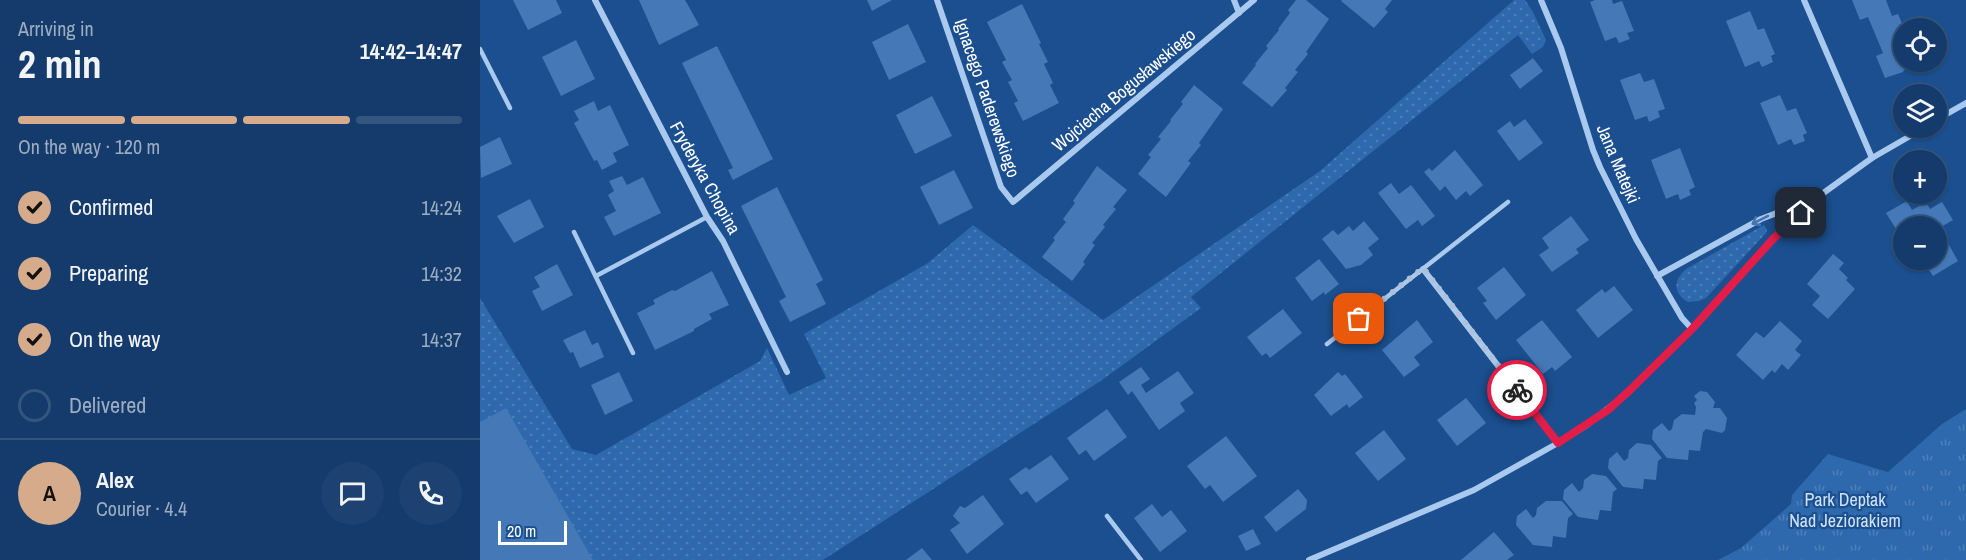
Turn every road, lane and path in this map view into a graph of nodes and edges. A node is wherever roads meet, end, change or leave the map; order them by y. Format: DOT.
graph roads {
  1 [pos="595,0"];
  2 [pos="937,0"];
  3 [pos="1234,0"];
  4 [pos="1254,0"];
  5 [pos="1541,0"];
  6 [pos="1804,0"];
  7 [pos="1239,13"];
  8 [pos="480,49"];
  9 [pos="1966,103"];
  10 [pos="510,108"];
  11 [pos="1947,114"];
  12 [pos="1907,138"];
  13 [pos="1872,158"];
  14 [pos="1815,199"];
  15 [pos="1013,202"];
  16 [pos="1508,202"];
  17 [pos="707,218"];
  18 [pos="574,232"];
  19 [pos="1423,268"];
  20 [pos="596,276"];
  21 [pos="1657,276"];
  22 [pos="1692,329"];
  23 [pos="1328,344"];
  24 [pos="633,353"];
  25 [pos="786,372"];
  26 [pos="1558,443"];
  27 [pos="1107,516"];
  28 [pos="1141,560"];
  29 [pos="1309,560"];
  1 -- 17 [label="street, Fryderyka Chopina"];
  2 -- 15 [label="street, Ignacego Paderewskiego"];
  3 -- 7 [label="street"];
  4 -- 7 [label="street, Wojciecha Bogusławskiego"];
  5 -- 21 [label="street, Jana Matejki"];
  6 -- 13 [label="street"];
  7 -- 15 [label="street, Wojciecha Bogusławskiego"];
  8 -- 10 [label="lane"];
  9 -- 11 [label="street"];
  12 -- 13 [label="street"];
  13 -- 14 [label="street"];
  14 -- 21 [label="street, one-way"];
  14 -- 22 [label="street"];
  16 -- 19 [label="lane"];
  17 -- 20 [label="lane"];
  17 -- 25 [label="street, Fryderyka Chopina"];
  18 -- 20 [label="lane"];
  19 -- 23 [label="lane"];
  19 -- 26 [label="street"];
  20 -- 24 [label="lane"];
  21 -- 22 [label="street, Jana Matejki"];
  22 -- 26 [label="street"];
  26 -- 29 [label="street"];
  27 -- 28 [label="lane"];
}
